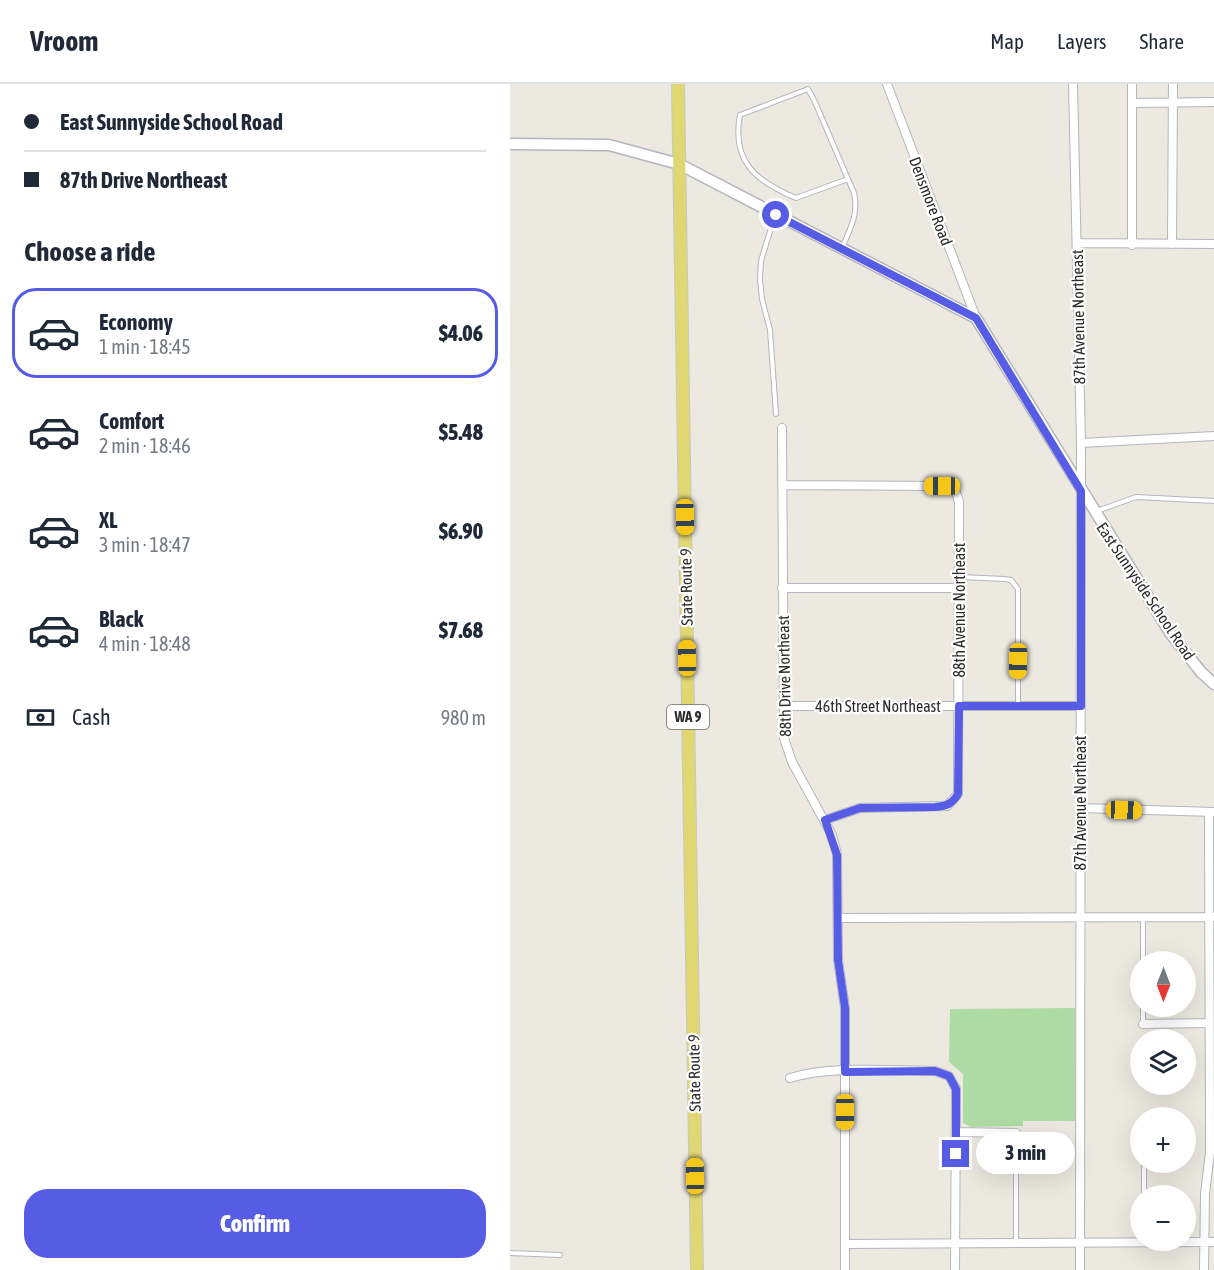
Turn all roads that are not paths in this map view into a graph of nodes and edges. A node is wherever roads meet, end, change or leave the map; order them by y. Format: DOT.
graph roads {
  1 [pos="678,84"];
  2 [pos="887,84"];
  3 [pos="1073,84"];
  4 [pos="1132,84"];
  5 [pos="1173,84"];
  6 [pos="1173,102"];
  7 [pos="1214,102"];
  8 [pos="1132,103"];
  9 [pos="510,144"];
  10 [pos="679,164"];
  11 [pos="848,179"];
  12 [pos="776,215"];
  13 [pos="1077,243"];
  14 [pos="1172,244"];
  15 [pos="1214,244"];
  16 [pos="1132,245"];
  17 [pos="842,249"];
  18 [pos="976,318"];
  19 [pos="776,414"];
  20 [pos="783,428"];
  21 [pos="1214,436"];
  22 [pos="1081,443"];
  23 [pos="783,485"];
  24 [pos="1081,491"];
  25 [pos="1214,501"];
  26 [pos="1094,512"];
  27 [pos="958,577"];
  28 [pos="782,588"];
  29 [pos="959,588"];
  30 [pos="1214,684"];
  31 [pos="1018,705"];
  32 [pos="783,706"];
  33 [pos="959,706"];
  34 [pos="1081,706"];
  35 [pos="1080,808"];
  36 [pos="1212,812"];
  37 [pos="825,820"];
  38 [pos="1080,917"];
  39 [pos="1143,917"];
  40 [pos="1212,917"];
  41 [pos="838,918"];
  42 [pos="1143,951"];
  43 [pos="1143,1017"];
  44 [pos="1208,1023"];
  45 [pos="1143,1024"];
  46 [pos="845,1072"];
  47 [pos="790,1078"];
  48 [pos="956,1132"];
  49 [pos="1016,1133"];
  50 [pos="1130,1241"];
  51 [pos="1196,1242"];
  52 [pos="1204,1242"];
  53 [pos="1214,1242"];
  54 [pos="954,1243"];
  55 [pos="1016,1243"];
  56 [pos="1080,1243"];
  57 [pos="845,1244"];
  58 [pos="510,1252"];
  59 [pos="560,1255"];
  60 [pos="697,1270"];
  61 [pos="845,1270"];
  62 [pos="955,1270"];
  63 [pos="1080,1270"];
  64 [pos="1204,1270"];
  1 -- 10 [label="main road, State Route 9 / WA 9"];
  2 -- 18 [label="street, Densmore Road"];
  3 -- 13 [label="street, 87th Avenue Northeast"];
  4 -- 8 [label="street"];
  5 -- 6 [label="street"];
  6 -- 7 [label="street"];
  6 -- 8 [label="street"];
  6 -- 14 [label="street"];
  8 -- 16 [label="street"];
  9 -- 10 [label="street"];
  10 -- 12 [label="street"];
  10 -- 60 [label="main road, State Route 9 / WA 9"];
  11 -- 11 [label="lane"];
  11 -- 17 [label="lane"];
  12 -- 17 [label="street"];
  12 -- 19 [label="lane"];
  13 -- 16 [label="street"];
  13 -- 22 [label="street, 87th Avenue Northeast"];
  14 -- 15 [label="street"];
  14 -- 16 [label="street"];
  17 -- 18 [label="street"];
  18 -- 24 [label="street, East Sunnyside School Road"];
  20 -- 23 [label="street, 88th Drive Northeast"];
  21 -- 22 [label="street"];
  22 -- 24 [label="street, 87th Avenue Northeast"];
  23 -- 27 [label="street, 88th Avenue Northeast"];
  23 -- 28 [label="street, 88th Drive Northeast"];
  24 -- 26 [label="street, East Sunnyside School Road"];
  24 -- 34 [label="street, 87th Avenue Northeast"];
  25 -- 26 [label="lane"];
  26 -- 30 [label="street, East Sunnyside School Road"];
  27 -- 29 [label="street, 88th Avenue Northeast"];
  27 -- 31 [label="lane"];
  28 -- 29 [label="street"];
  28 -- 32 [label="street, 88th Drive Northeast"];
  29 -- 33 [label="street, 88th Avenue Northeast"];
  31 -- 33 [label="street, 46th Street Northeast"];
  31 -- 34 [label="street, 46th Street Northeast"];
  32 -- 33 [label="street, 46th Street Northeast"];
  32 -- 37 [label="street, 88th Drive Northeast"];
  33 -- 37 [label="street, 88th Avenue Northeast"];
  34 -- 35 [label="street, 87th Avenue Northeast"];
  35 -- 36 [label="street"];
  35 -- 38 [label="street, 87th Avenue Northeast"];
  36 -- 40 [label="street"];
  37 -- 41 [label="street, 88th Drive Northeast"];
  38 -- 39 [label="street"];
  38 -- 41 [label="street"];
  38 -- 56 [label="street, 87th Avenue Northeast"];
  39 -- 40 [label="street"];
  39 -- 42 [label="lane"];
  40 -- 44 [label="street"];
  41 -- 46 [label="street, 88th Drive Northeast"];
  43 -- 45 [label="lane"];
  44 -- 45 [label="street"];
  44 -- 52 [label="street"];
  46 -- 47 [label="street"];
  46 -- 48 [label="street"];
  46 -- 57 [label="street, 88th Drive Northeast"];
  48 -- 49 [label="street"];
  48 -- 54 [label="street"];
  49 -- 55 [label="lane"];
  50 -- 56 [label="street"];
  51 -- 52 [label="street"];
  52 -- 53 [label="street"];
  52 -- 64 [label="street"];
  54 -- 55 [label="street"];
  54 -- 57 [label="street"];
  54 -- 62 [label="street"];
  55 -- 56 [label="street"];
  56 -- 63 [label="street, 87th Avenue Northeast"];
  57 -- 61 [label="street, 88th Drive Northeast"];
  58 -- 59 [label="lane"];
}
